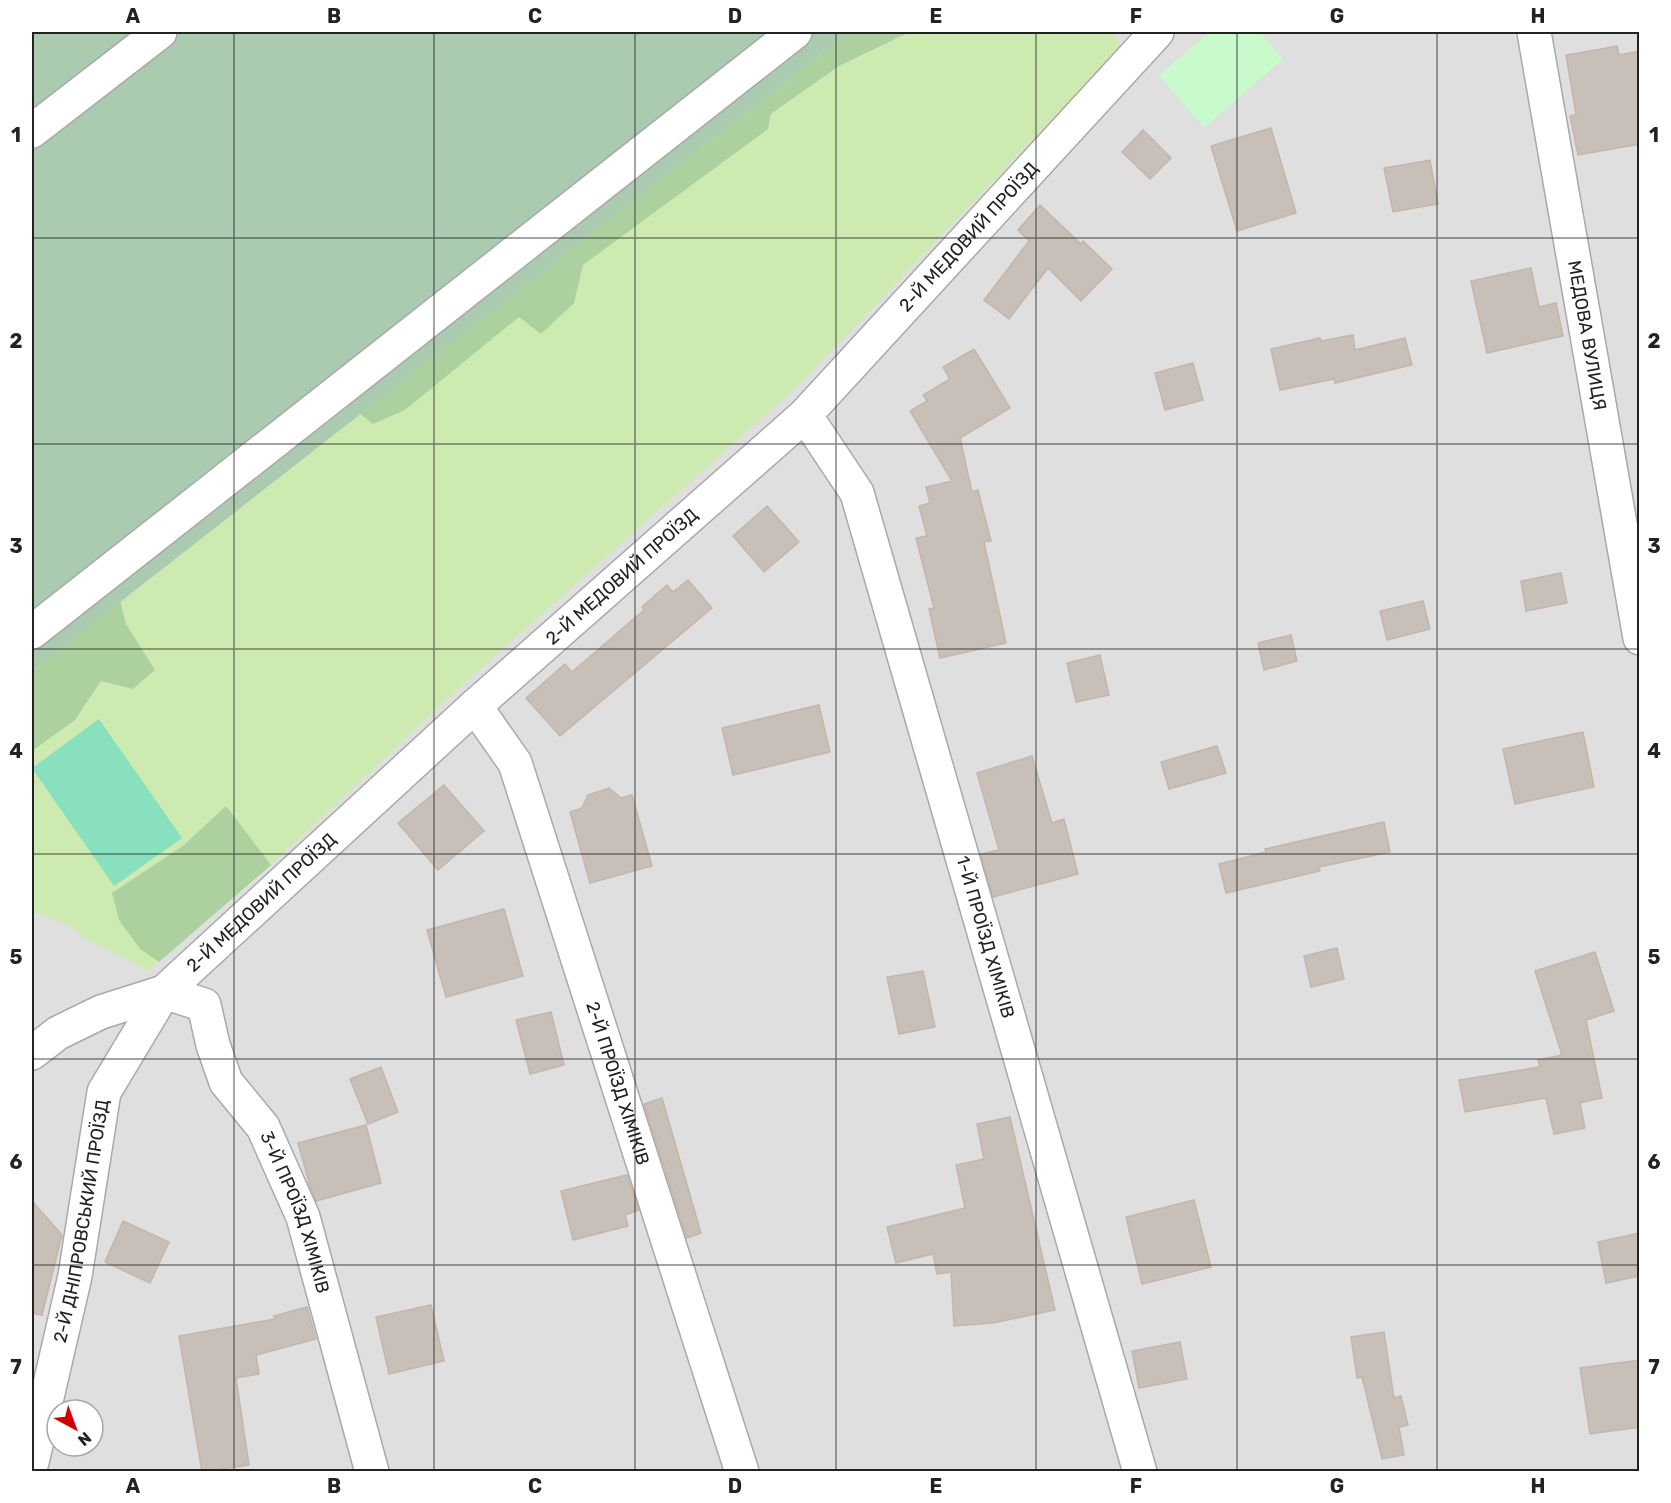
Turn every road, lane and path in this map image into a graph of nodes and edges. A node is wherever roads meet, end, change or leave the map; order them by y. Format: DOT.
graph roads {
  1 [pos="159,32"];
  2 [pos="795,32"];
  3 [pos="1157,32"];
  4 [pos="1534,32"];
  5 [pos="32,131"];
  6 [pos="805,415"];
  7 [pos="32,632"];
  8 [pos="1640,638"];
  9 [pos="475,706"];
  10 [pos="164,992"];
  11 [pos="32,1053"];
  12 [pos="39,1463"];
  13 [pos="372,1472"];
  14 [pos="742,1472"];
  15 [pos="1140,1472"];
  1 -- 5 [label="street"];
  2 -- 7 [label="street"];
  3 -- 6 [label="street, 2-Й МЕДОВИЙ ПРОЇЗД"];
  4 -- 8 [label="street, МЕДОВА ВУЛИЦЯ"];
  6 -- 9 [label="street, 2-Й МЕДОВИЙ ПРОЇЗД"];
  6 -- 15 [label="street, 1-Й ПРОЇЗД ХІМІКІВ"];
  9 -- 10 [label="street, 2-Й МЕДОВИЙ ПРОЇЗД"];
  9 -- 14 [label="street, 2-Й ПРОЇЗД ХІМІКІВ"];
  10 -- 11 [label="street, 2-Й МЕДОВИЙ ПРОЇЗД"];
  10 -- 12 [label="street, 2-Й ДНІПРОВСЬКИЙ ПРОЇЗД"];
  10 -- 13 [label="street, 3-Й ПРОЇЗД ХІМІКІВ"];
}
